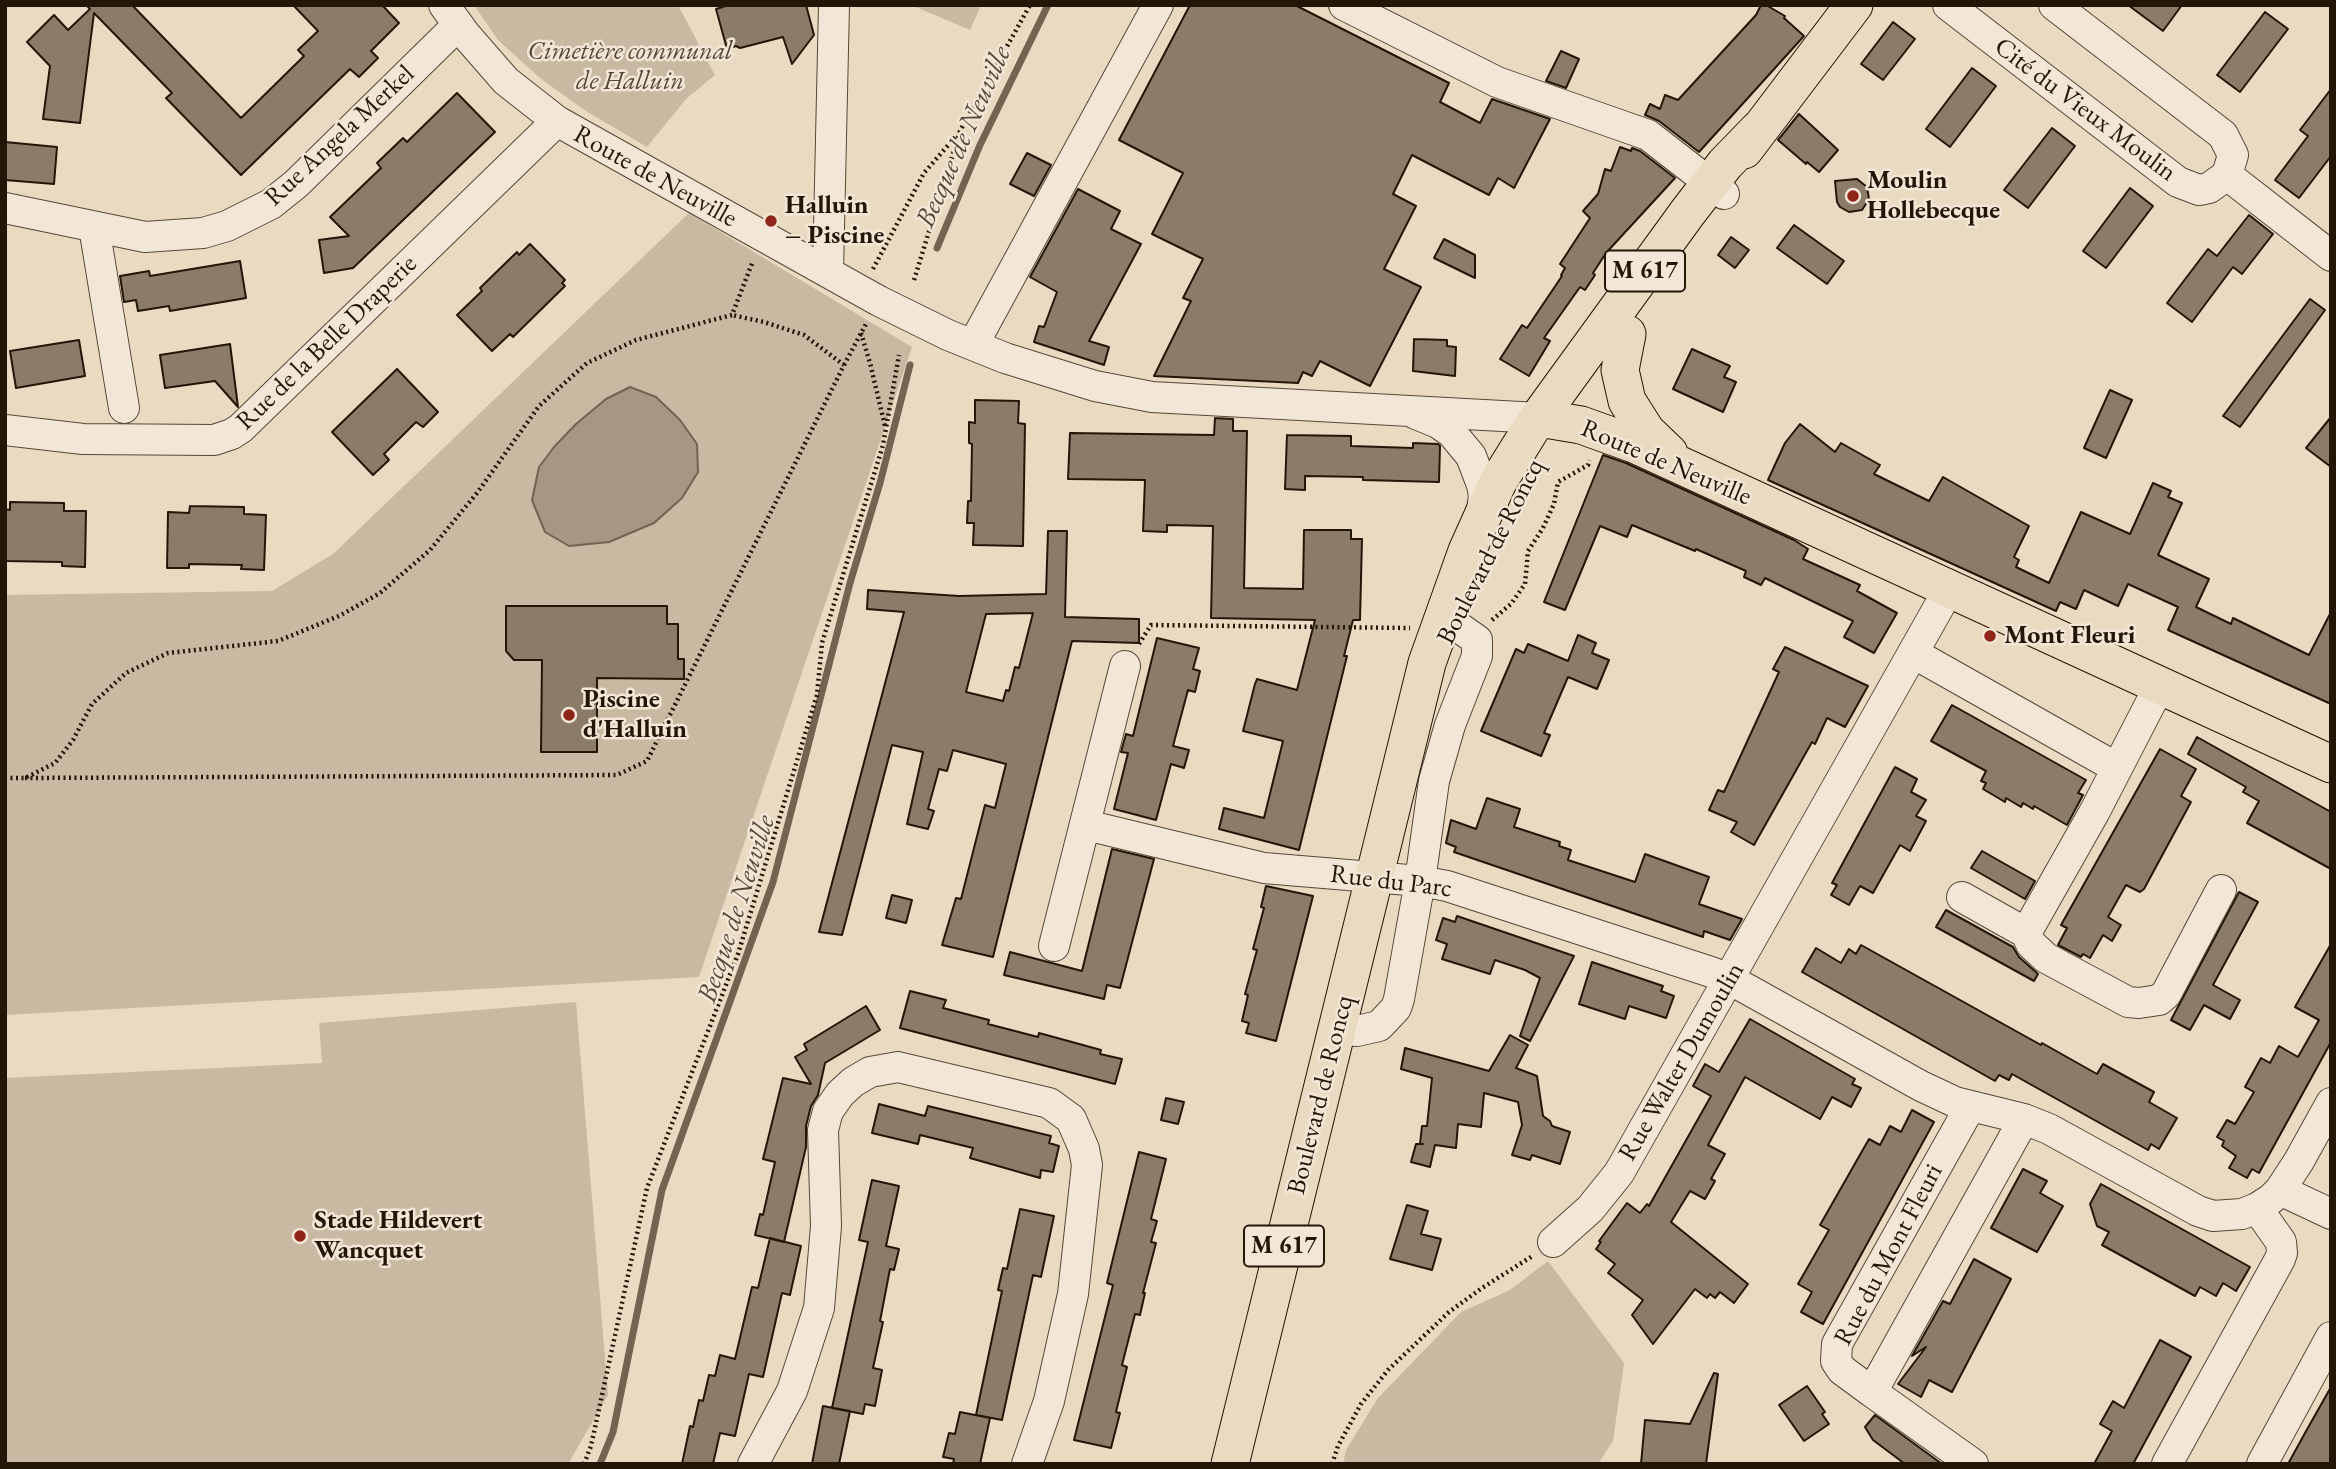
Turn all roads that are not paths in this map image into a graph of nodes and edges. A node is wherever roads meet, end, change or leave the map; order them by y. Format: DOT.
graph roads {
  1 [pos="834,5"];
  2 [pos="1158,5"];
  3 [pos="1345,5"];
  4 [pos="1854,5"];
  5 [pos="1948,5"];
  6 [pos="2054,5"];
  7 [pos="451,15"];
  8 [pos="556,121"];
  9 [pos="2227,175"];
  10 [pos="1717,189"];
  11 [pos="5,208"];
  12 [pos="94,227"];
  13 [pos="2331,256"];
  14 [pos="828,272"];
  15 [pos="1627,334"];
  16 [pos="973,345"];
  17 [pos="124,408"];
  18 [pos="1399,410"];
  19 [pos="1551,419"];
  20 [pos="5,430"];
  21 [pos="1704,477"];
  22 [pos="1481,517"];
  23 [pos="1949,589"];
  24 [pos="1455,630"];
  25 [pos="1913,653"];
  26 [pos="1125,666"];
  27 [pos="2160,685"];
  28 [pos="2331,764"];
  29 [pos="2117,768"];
  30 [pos="1086,825"];
  31 [pos="1375,879"];
  32 [pos="1420,881"];
  33 [pos="2221,891"];
  34 [pos="1962,897"];
  35 [pos="2026,933"];
  36 [pos="1054,946"];
  37 [pos="1729,979"];
  38 [pos="1338,1028"];
  39 [pos="2331,1103"];
  40 [pos="1970,1107"];
  41 [pos="2024,1119"];
  42 [pos="2269,1199"];
  43 [pos="2331,1214"];
  44 [pos="1553,1242"];
  45 [pos="2331,1337"];
  46 [pos="1872,1392"];
  47 [pos="753,1464"];
  48 [pos="1027,1464"];
  49 [pos="1230,1464"];
  50 [pos="1973,1464"];
  51 [pos="2167,1464"];
  52 [pos="2262,1464"];
  1 -- 14 [label="street"];
  2 -- 16 [label="street"];
  3 -- 10 [label="street"];
  4 -- 10 [label="main road, M 617"];
  5 -- 9 [label="street, Cité du Vieux Moulin"];
  6 -- 9 [label="street"];
  7 -- 8 [label="street, Route de Neuville"];
  7 -- 12 [label="street, Rue Angela Merkel"];
  8 -- 14 [label="street, Route de Neuville"];
  8 -- 20 [label="street, Rue de la Belle Draperie"];
  9 -- 13 [label="street"];
  10 -- 15 [label="main road, M 617"];
  10 -- 19 [label="main road, M 617"];
  11 -- 12 [label="street, Rue Angela Merkel"];
  12 -- 17 [label="street"];
  14 -- 16 [label="street, Route de Neuville"];
  15 -- 19 [label="main road, M 617"];
  15 -- 21 [label="main road"];
  16 -- 18 [label="street, Route de Neuville"];
  18 -- 19 [label="street, Route de Neuville"];
  18 -- 22 [label="street"];
  19 -- 21 [label="main road, Route de Neuville"];
  19 -- 22 [label="main road, Boulevard de Roncq / M 617"];
  19 -- 24 [label="main road, Boulevard de Roncq / M 617"];
  21 -- 23 [label="main road, Route de Neuville"];
  22 -- 24 [label="main road, Boulevard de Roncq / M 617"];
  23 -- 25 [label="street, Rue Walter Dumoulin"];
  23 -- 27 [label="main road, Route de Neuville"];
  24 -- 31 [label="main road, Boulevard de Roncq / M 617"];
  24 -- 32 [label="street"];
  25 -- 29 [label="street"];
  25 -- 37 [label="street, Rue Walter Dumoulin"];
  26 -- 30 [label="street"];
  27 -- 28 [label="main road, Route de Neuville"];
  27 -- 29 [label="street"];
  29 -- 35 [label="street"];
  30 -- 31 [label="street, Rue du Parc"];
  30 -- 36 [label="street"];
  31 -- 32 [label="street, Rue du Parc"];
  31 -- 38 [label="main road, Boulevard de Roncq / M 617"];
  32 -- 37 [label="street, Rue du Parc"];
  32 -- 38 [label="street"];
  33 -- 35 [label="street"];
  34 -- 35 [label="street"];
  37 -- 40 [label="street"];
  37 -- 44 [label="street, Rue Walter Dumoulin"];
  38 -- 49 [label="main road, Boulevard de Roncq / M 617"];
  39 -- 42 [label="street"];
  40 -- 41 [label="street"];
  40 -- 46 [label="street, Rue du Mont Fleuri"];
  41 -- 42 [label="street"];
  41 -- 46 [label="street, Rue du Mont Fleuri"];
  42 -- 43 [label="street"];
  42 -- 51 [label="street"];
  45 -- 52 [label="street"];
  46 -- 50 [label="street, Rue du Mont Fleuri"];
  47 -- 48 [label="street"];
}
